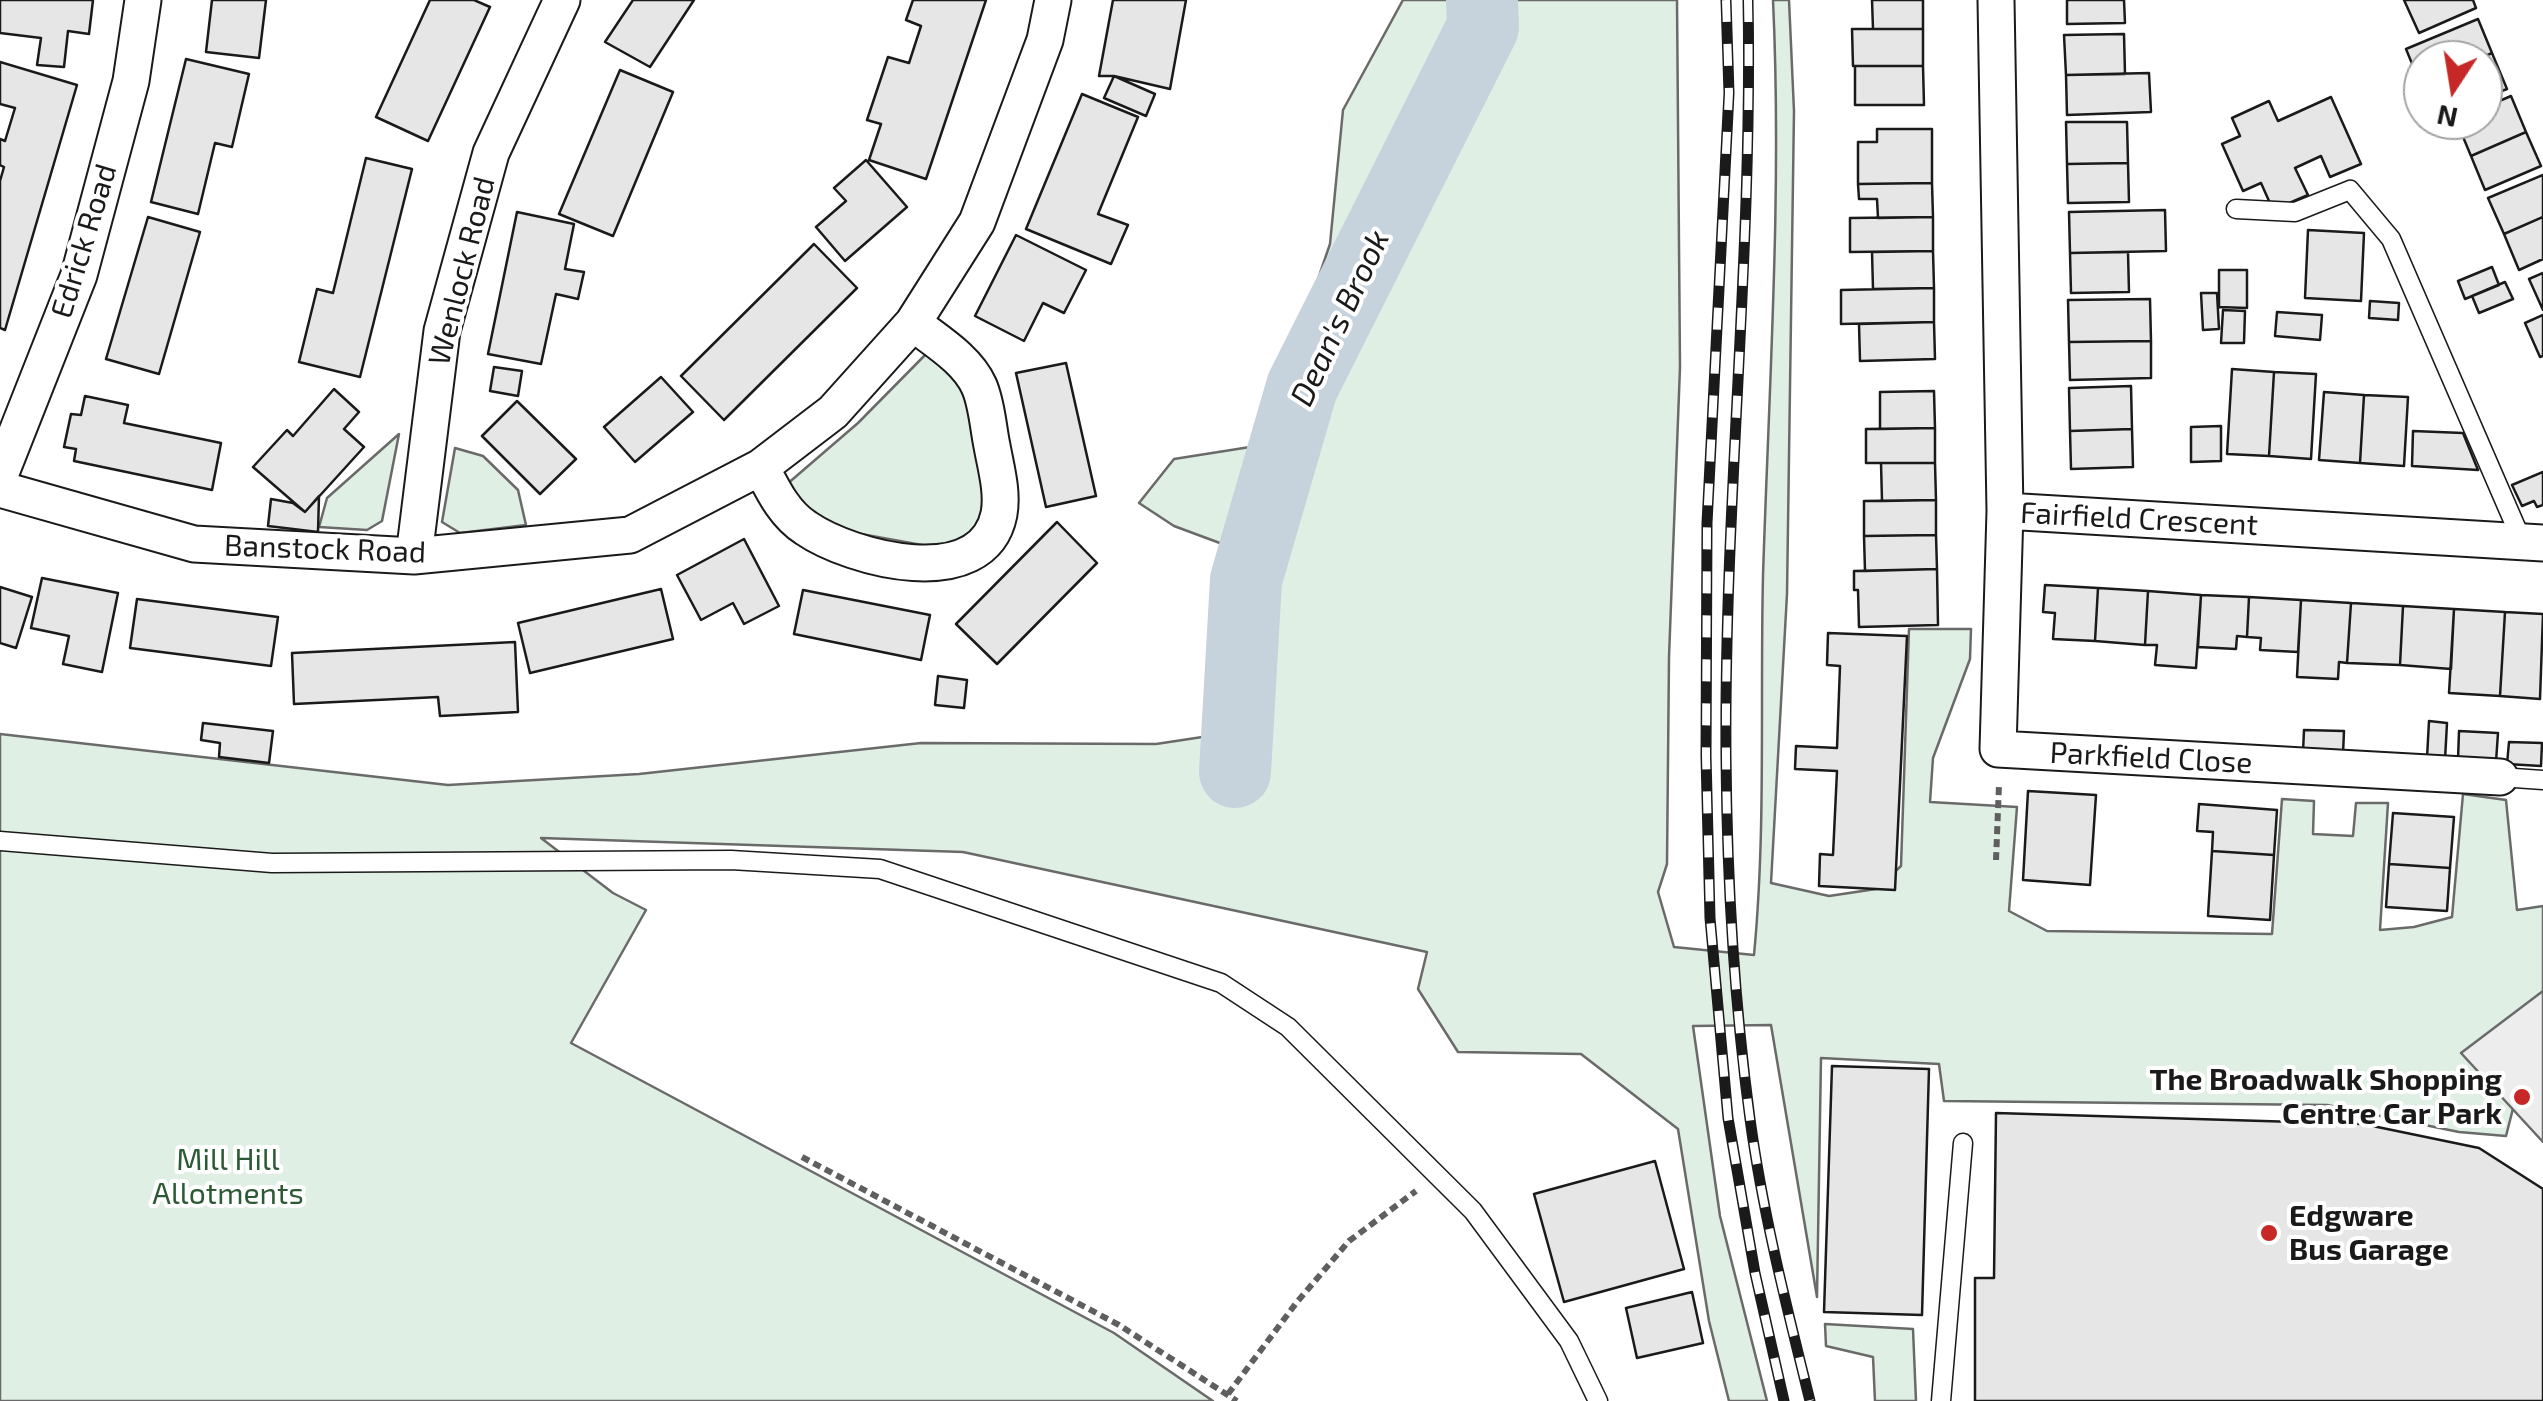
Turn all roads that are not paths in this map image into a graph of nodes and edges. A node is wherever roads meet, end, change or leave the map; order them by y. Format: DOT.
graph roads {
  1 [pos="143,0"];
  2 [pos="1053,0"];
  3 [pos="1996,0"];
  4 [pos="553,3"];
  5 [pos="2236,210"];
  6 [pos="913,323"];
  7 [pos="761,467"];
  8 [pos="0,475"];
  9 [pos="0,489"];
  10 [pos="2005,511"];
  11 [pos="2532,542"];
  12 [pos="414,556"];
  13 [pos="2500,777"];
  14 [pos="2543,780"];
  15 [pos="0,841"];
  16 [pos="1963,1143"];
  17 [pos="1598,1401"];
  18 [pos="1942,1401"];
  1 -- 8 [label="street, Edrick Road"];
  2 -- 6 [label="street, Banstock Road"];
  3 -- 10 [label="street, Fairfield Crescent"];
  4 -- 12 [label="street, Wenlock Road"];
  5 -- 11 [label="lane"];
  6 -- 7 [label="street, Banstock Road"];
  6 -- 7 [label="street"];
  7 -- 12 [label="street, Banstock Road"];
  9 -- 12 [label="street, Banstock Road"];
  10 -- 11 [label="street, Fairfield Crescent"];
  10 -- 13 [label="street, Parkfield Close"];
  13 -- 14 [label="lane, Parkfield Close"];
  15 -- 17 [label="lane"];
  16 -- 18 [label="lane"];
}
